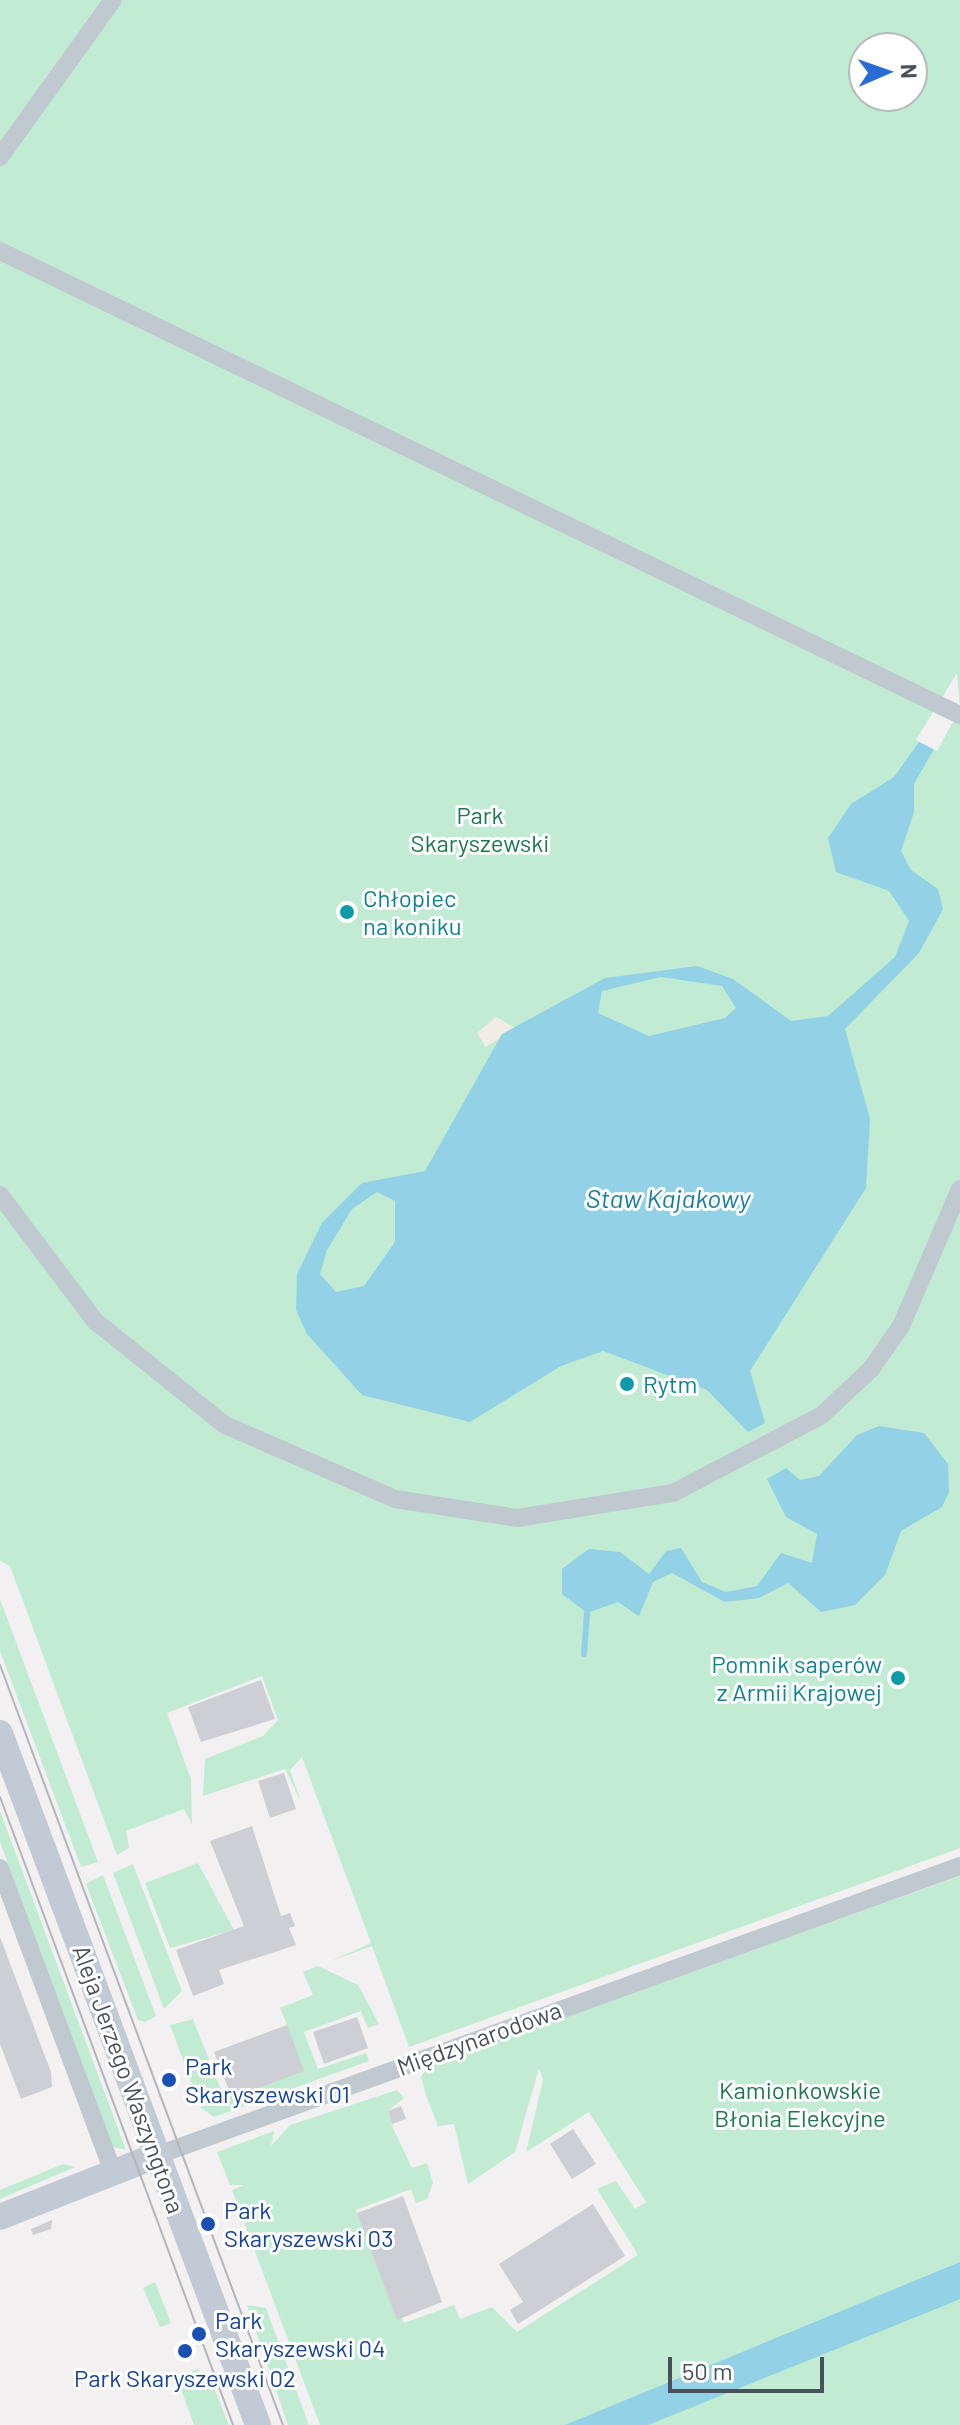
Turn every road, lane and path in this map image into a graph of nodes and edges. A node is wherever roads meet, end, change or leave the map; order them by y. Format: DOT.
graph roads {
  1 [pos="113,0"];
  2 [pos="0,157"];
  3 [pos="0,251"];
  4 [pos="960,715"];
  5 [pos="960,1189"];
  6 [pos="0,1195"];
  7 [pos="0,1733"];
  8 [pos="960,1866"];
  9 [pos="0,1868"];
  10 [pos="158,2155"];
  11 [pos="113,2172"];
  12 [pos="0,2217"];
  13 [pos="258,2425"];
  1 -- 2 [label="street"];
  3 -- 4 [label="street"];
  5 -- 6 [label="street"];
  7 -- 10 [label="main road, Aleja Jerzego Waszyngtona"];
  8 -- 10 [label="street, Międzynarodowa"];
  9 -- 11 [label="street, Aleja Jerzego Waszyngtona"];
  10 -- 11 [label="main road, Międzynarodowa"];
  10 -- 13 [label="main road, Aleja Jerzego Waszyngtona"];
  11 -- 12 [label="main road, Międzynarodowa"];
}
